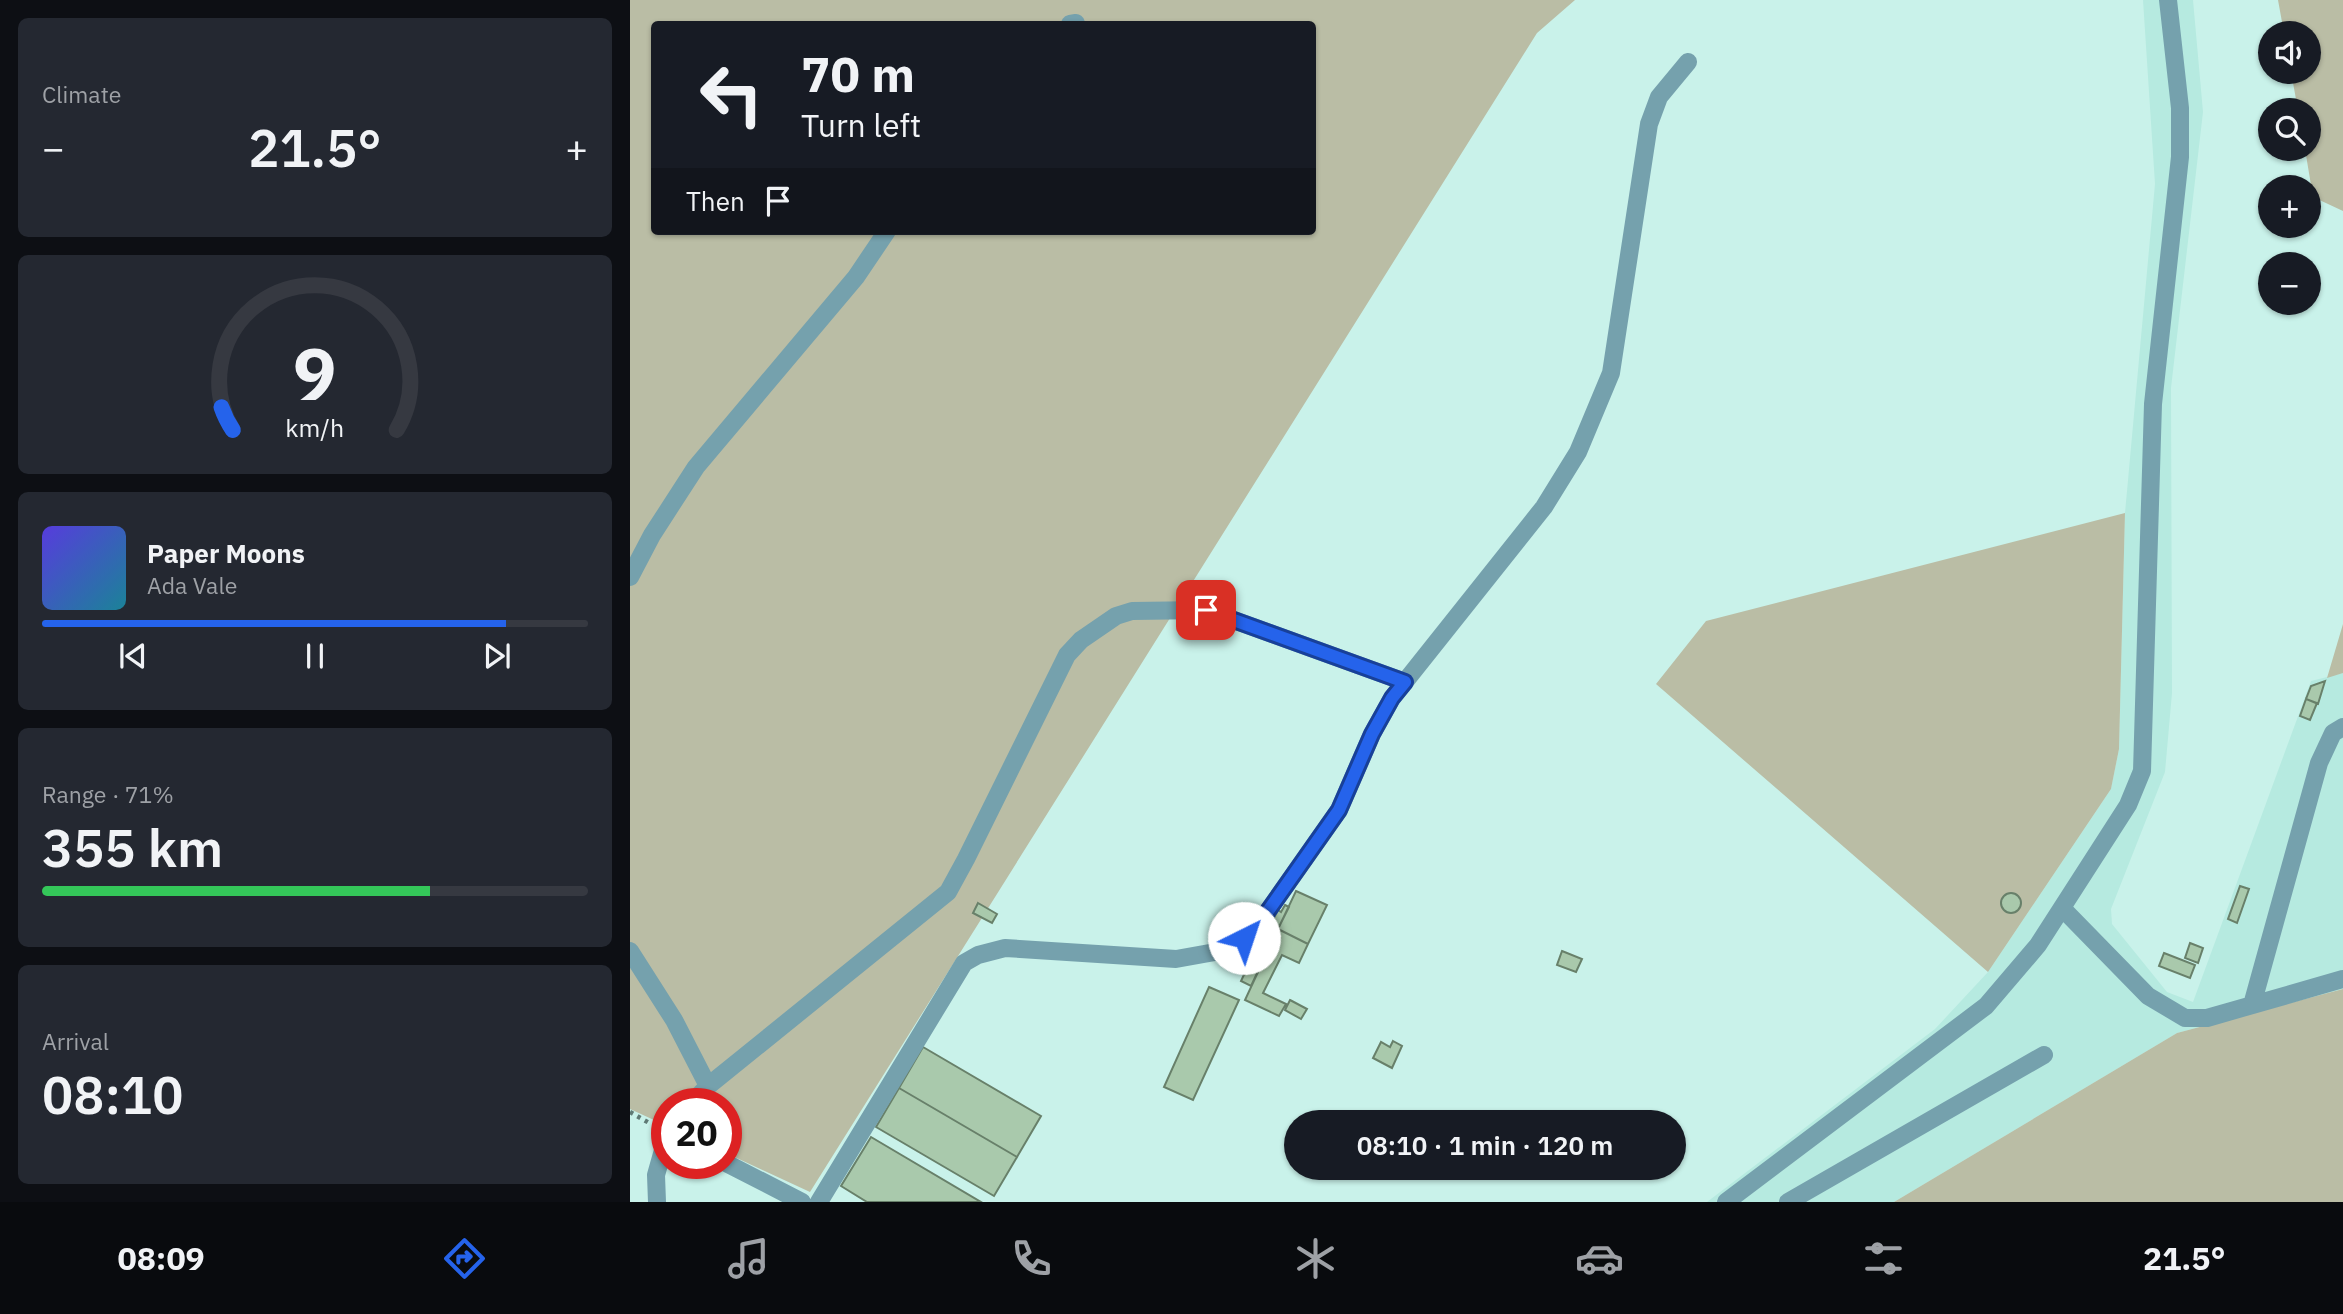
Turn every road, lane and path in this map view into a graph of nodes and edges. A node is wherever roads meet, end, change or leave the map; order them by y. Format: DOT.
graph roads {
  1 [pos="2168,0"];
  2 [pos="1688,62"];
  3 [pos="884,235"];
  4 [pos="630,577"];
  5 [pos="1405,682"];
  6 [pos="2343,727"];
  7 [pos="2062,908"];
  8 [pos="630,951"];
  9 [pos="2343,979"];
  10 [pos="2252,1005"];
  11 [pos="2044,1055"];
  12 [pos="708,1086"];
  13 [pos="742,1171"];
  14 [pos="656,1179"];
  15 [pos="657,1202"];
  16 [pos="802,1202"];
  17 [pos="819,1202"];
  18 [pos="1726,1202"];
  19 [pos="1788,1202"];
  1 -- 7 [label="lane"];
  2 -- 5 [label="lane"];
  3 -- 4 [label="lane"];
  5 -- 12 [label="lane"];
  5 -- 17 [label="lane"];
  6 -- 10 [label="lane"];
  7 -- 10 [label="lane"];
  7 -- 18 [label="lane"];
  8 -- 12 [label="lane"];
  9 -- 10 [label="lane"];
  11 -- 19 [label="lane"];
  13 -- 16 [label="lane"];
  14 -- 15 [label="lane"];
}
